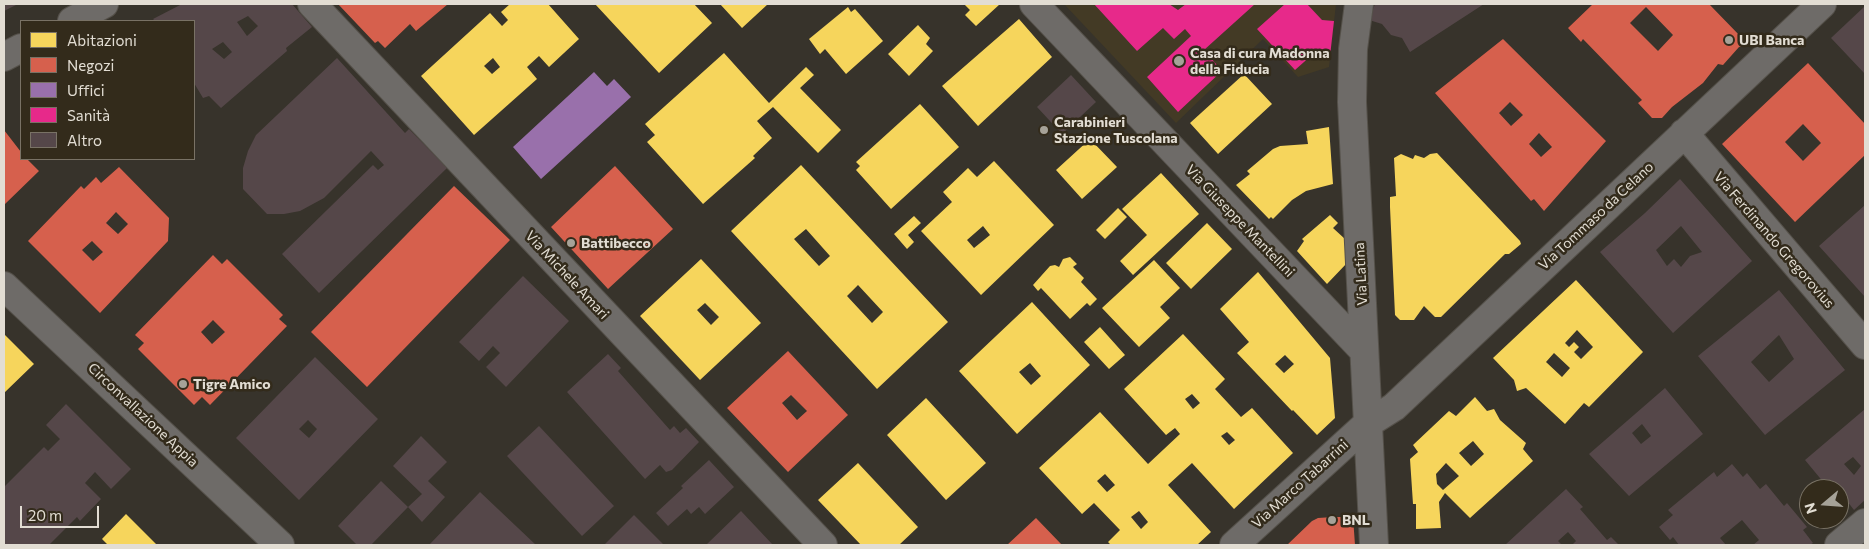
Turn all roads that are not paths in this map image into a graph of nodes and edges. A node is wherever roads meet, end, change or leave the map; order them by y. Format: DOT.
graph roads {
  1 [pos="104,4"];
  2 [pos="312,4"];
  3 [pos="1034,4"];
  4 [pos="1359,4"];
  5 [pos="1822,4"];
  6 [pos="74,20"];
  7 [pos="20,49"];
  8 [pos="4,57"];
  9 [pos="1684,133"];
  10 [pos="4,286"];
  11 [pos="1865,345"];
  12 [pos="1364,350"];
  13 [pos="1367,424"];
  14 [pos="1865,523"];
  15 [pos="280,545"];
  16 [pos="823,545"];
  17 [pos="1234,545"];
  18 [pos="1374,545"];
  19 [pos="1839,545"];
  1 -- 6 [label="street"];
  2 -- 16 [label="street, Via Michele Amari"];
  3 -- 12 [label="street, Via Giuseppe Mantellini"];
  4 -- 12 [label="street, Via Latina"];
  5 -- 9 [label="street, Via Tommaso da Celano"];
  7 -- 8 [label="street"];
  9 -- 11 [label="street, Via Ferdinando Gregorovius"];
  9 -- 13 [label="street, Via Tommaso da Celano"];
  10 -- 15 [label="street, Circonvallazione Appia"];
  12 -- 13 [label="street, Via Latina"];
  13 -- 17 [label="street, Via Marco Tabarrini"];
  13 -- 18 [label="street, Via Latina"];
  14 -- 19 [label="street"];
}
